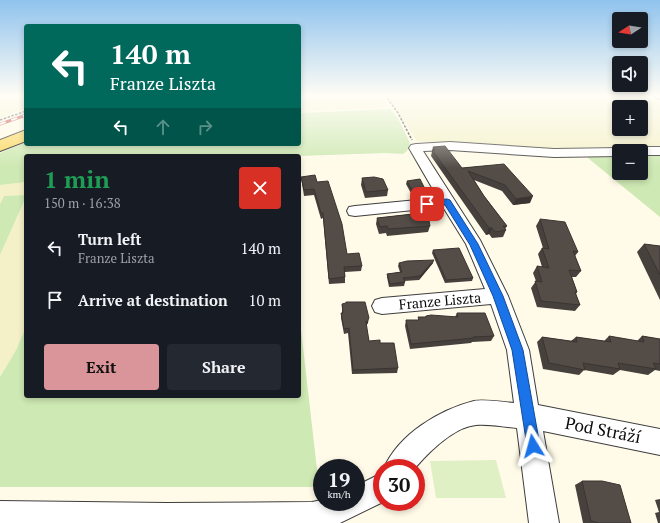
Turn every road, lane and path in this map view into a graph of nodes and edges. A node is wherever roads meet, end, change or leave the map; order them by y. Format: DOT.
graph roads {
  1 [pos="401,119"];
  2 [pos="24,128"];
  3 [pos="24,136"];
  4 [pos="0,137"];
  5 [pos="0,146"];
  6 [pos="416,150"];
  7 [pos="648,151"];
  8 [pos="660,151"];
  9 [pos="612,152"];
  10 [pos="447,202"];
  11 [pos="355,211"];
  12 [pos="498,296"];
  13 [pos="382,306"];
  14 [pos="529,416"];
  15 [pos="660,442"];
  16 [pos="406,459"];
  17 [pos="334,511"];
  18 [pos="1,518"];
  19 [pos="312,520"];
  20 [pos="166,521"];
  21 [pos="544,523"];
  1 -- 6 [label="path"];
  2 -- 4 [label="main road"];
  3 -- 5 [label="main road"];
  6 -- 9 [label="street"];
  6 -- 10 [label="street, Franze Liszta"];
  7 -- 8 [label="street"];
  10 -- 11 [label="street"];
  10 -- 12 [label="street, Franze Liszta"];
  12 -- 13 [label="street, Franze Liszta"];
  12 -- 14 [label="street, Franze Liszta"];
  14 -- 15 [label="street, Pod Stráží"];
  14 -- 16 [label="street, Pod Stráží"];
  14 -- 21 [label="street, Franze Liszta"];
  17 -- 19 [label="street"];
  18 -- 20 [label="street"];
  19 -- 20 [label="street"];
}
